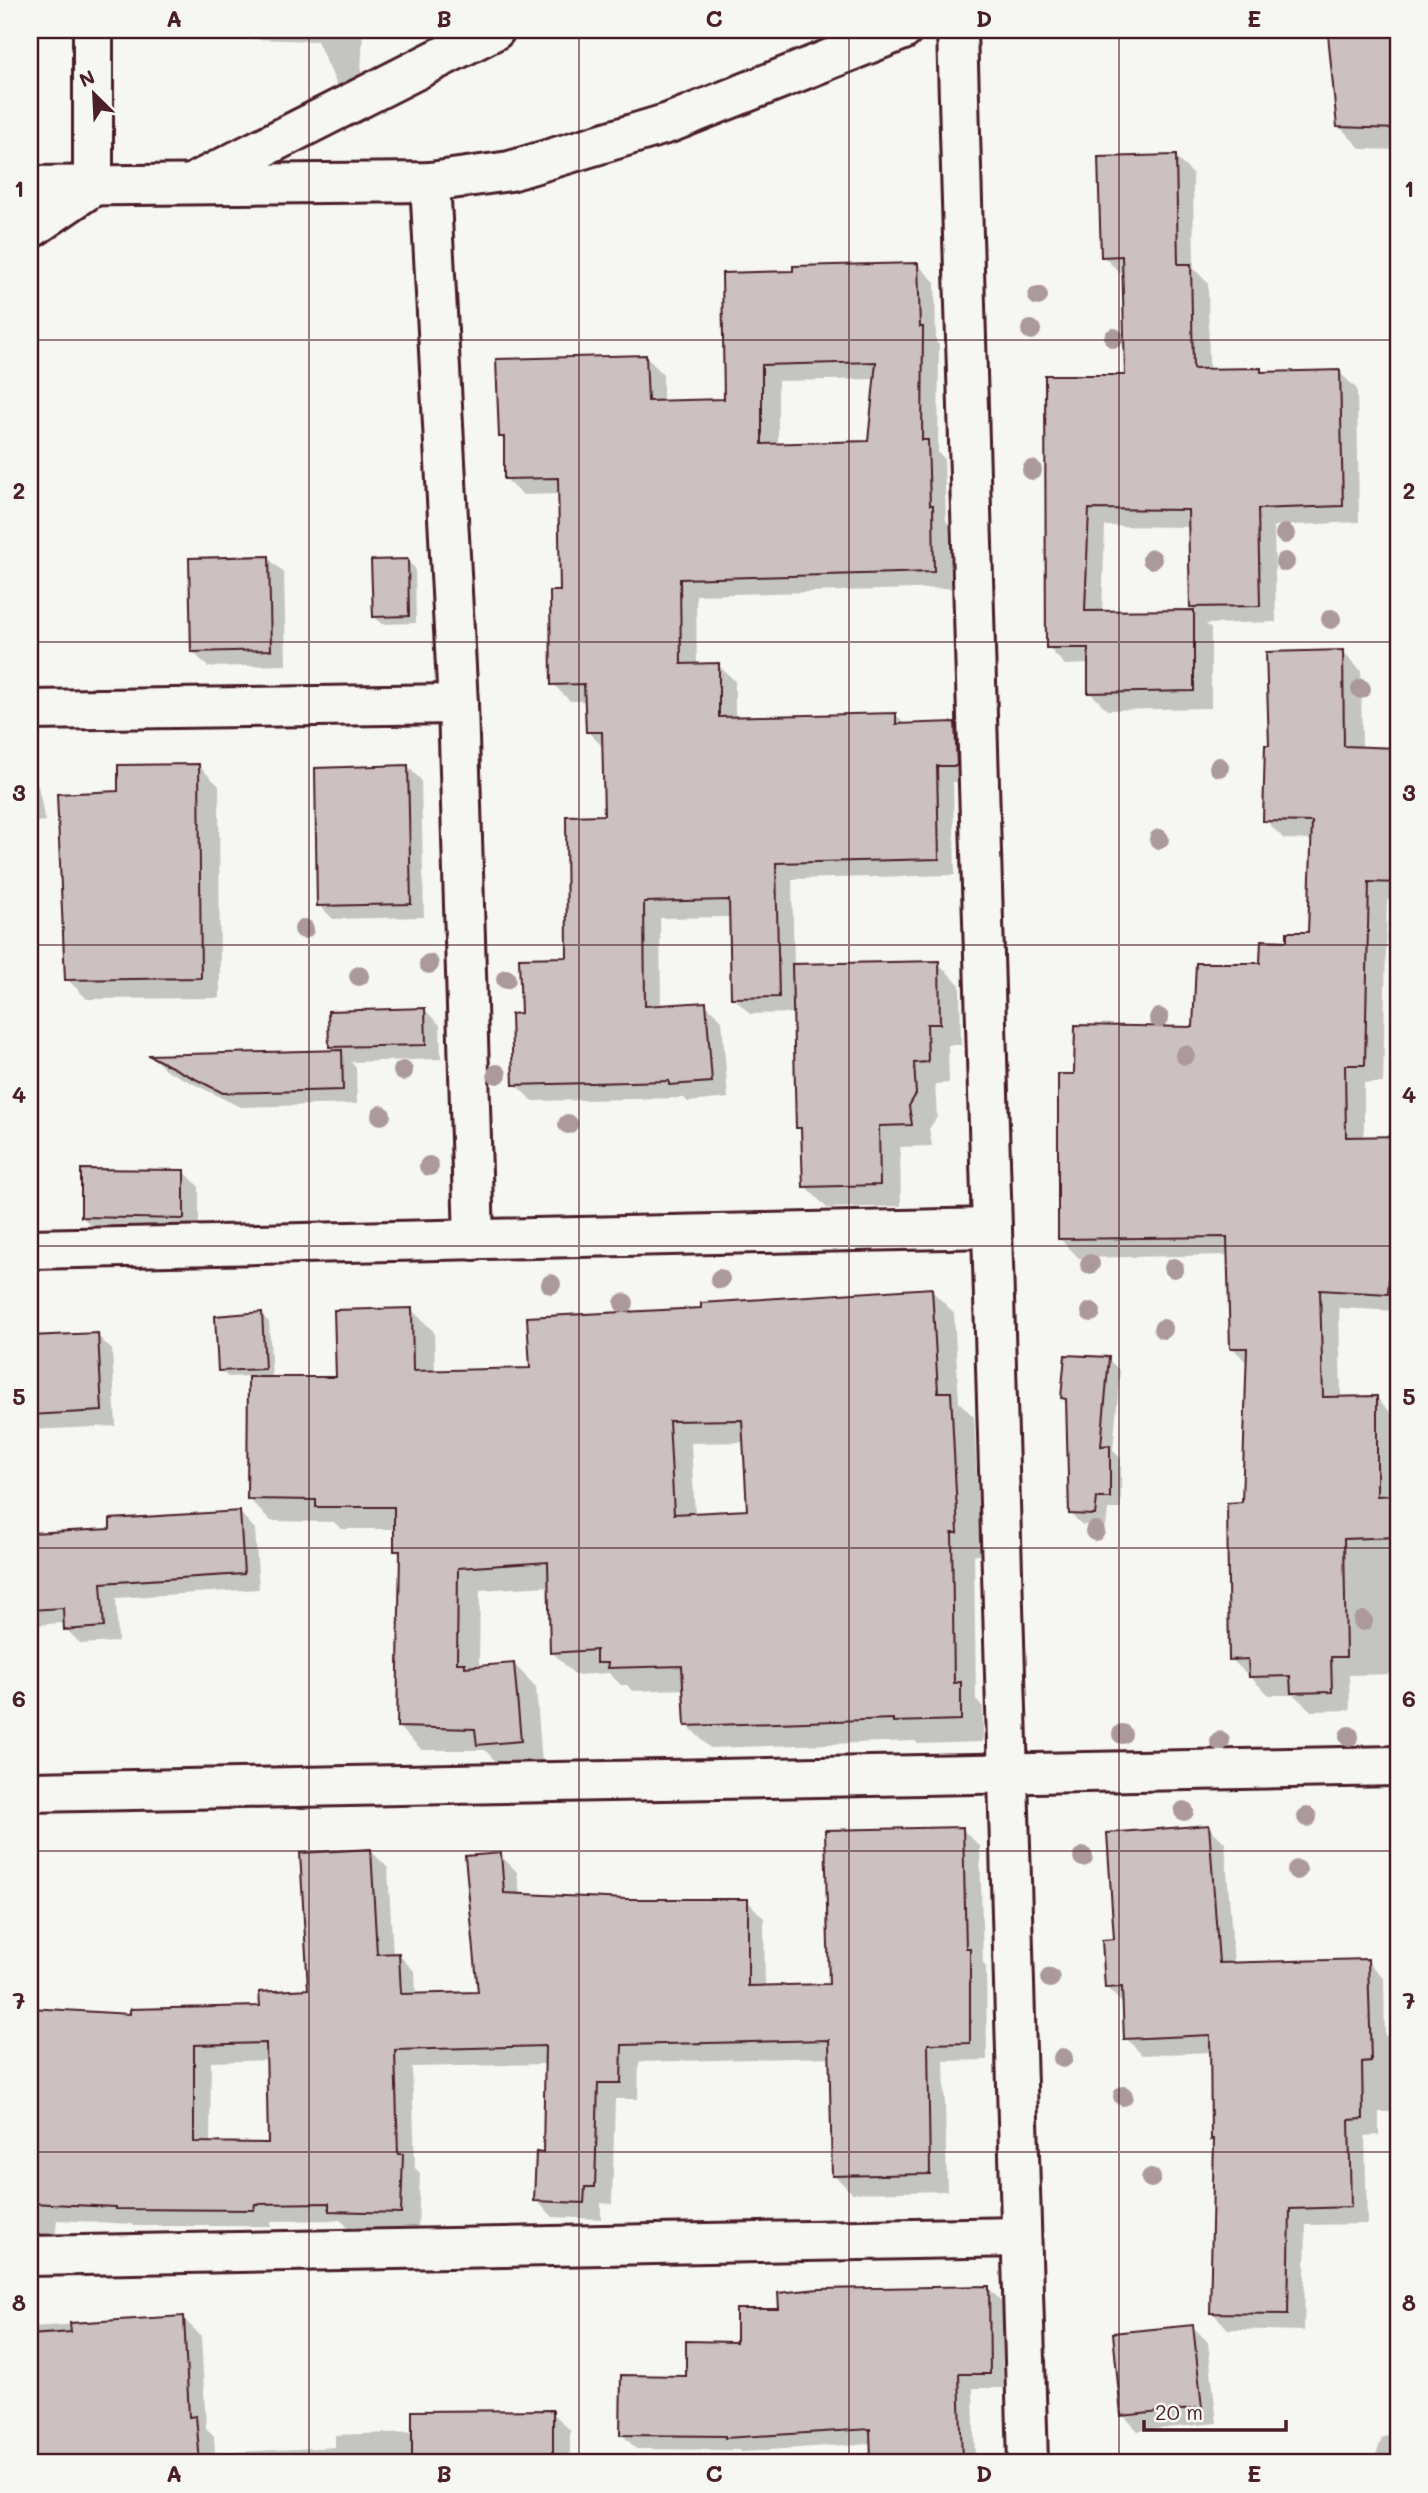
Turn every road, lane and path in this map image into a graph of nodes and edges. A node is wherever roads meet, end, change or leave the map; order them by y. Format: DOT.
graph roads {
  1 [pos="93,30"];
  2 [pos="495,30"];
  3 [pos="903,30"];
  4 [pos="957,30"];
  5 [pos="430,181"];
  6 [pos="191,184"];
  7 [pos="30,186"];
  8 [pos="93,186"];
  9 [pos="30,229"];
  10 [pos="458,704"];
  11 [pos="30,710"];
  12 [pos="992,1228"];
  13 [pos="474,1240"];
  14 [pos="30,1249"];
  15 [pos="1398,1766"];
  16 [pos="1007,1774"];
  17 [pos="30,1792"];
  18 [pos="1021,2237"];
  19 [pos="30,2256"];
  20 [pos="1028,2463"];
  1 -- 8 [label="street"];
  2 -- 6 [label="street"];
  3 -- 5 [label="street"];
  4 -- 12 [label="street"];
  5 -- 6 [label="street"];
  5 -- 10 [label="street"];
  6 -- 8 [label="street"];
  7 -- 8 [label="street"];
  8 -- 9 [label="street"];
  10 -- 11 [label="street"];
  10 -- 13 [label="street"];
  12 -- 13 [label="street"];
  12 -- 16 [label="street"];
  13 -- 14 [label="street"];
  15 -- 16 [label="street"];
  16 -- 17 [label="street"];
  16 -- 18 [label="street"];
  18 -- 19 [label="street"];
  18 -- 20 [label="street"];
}
